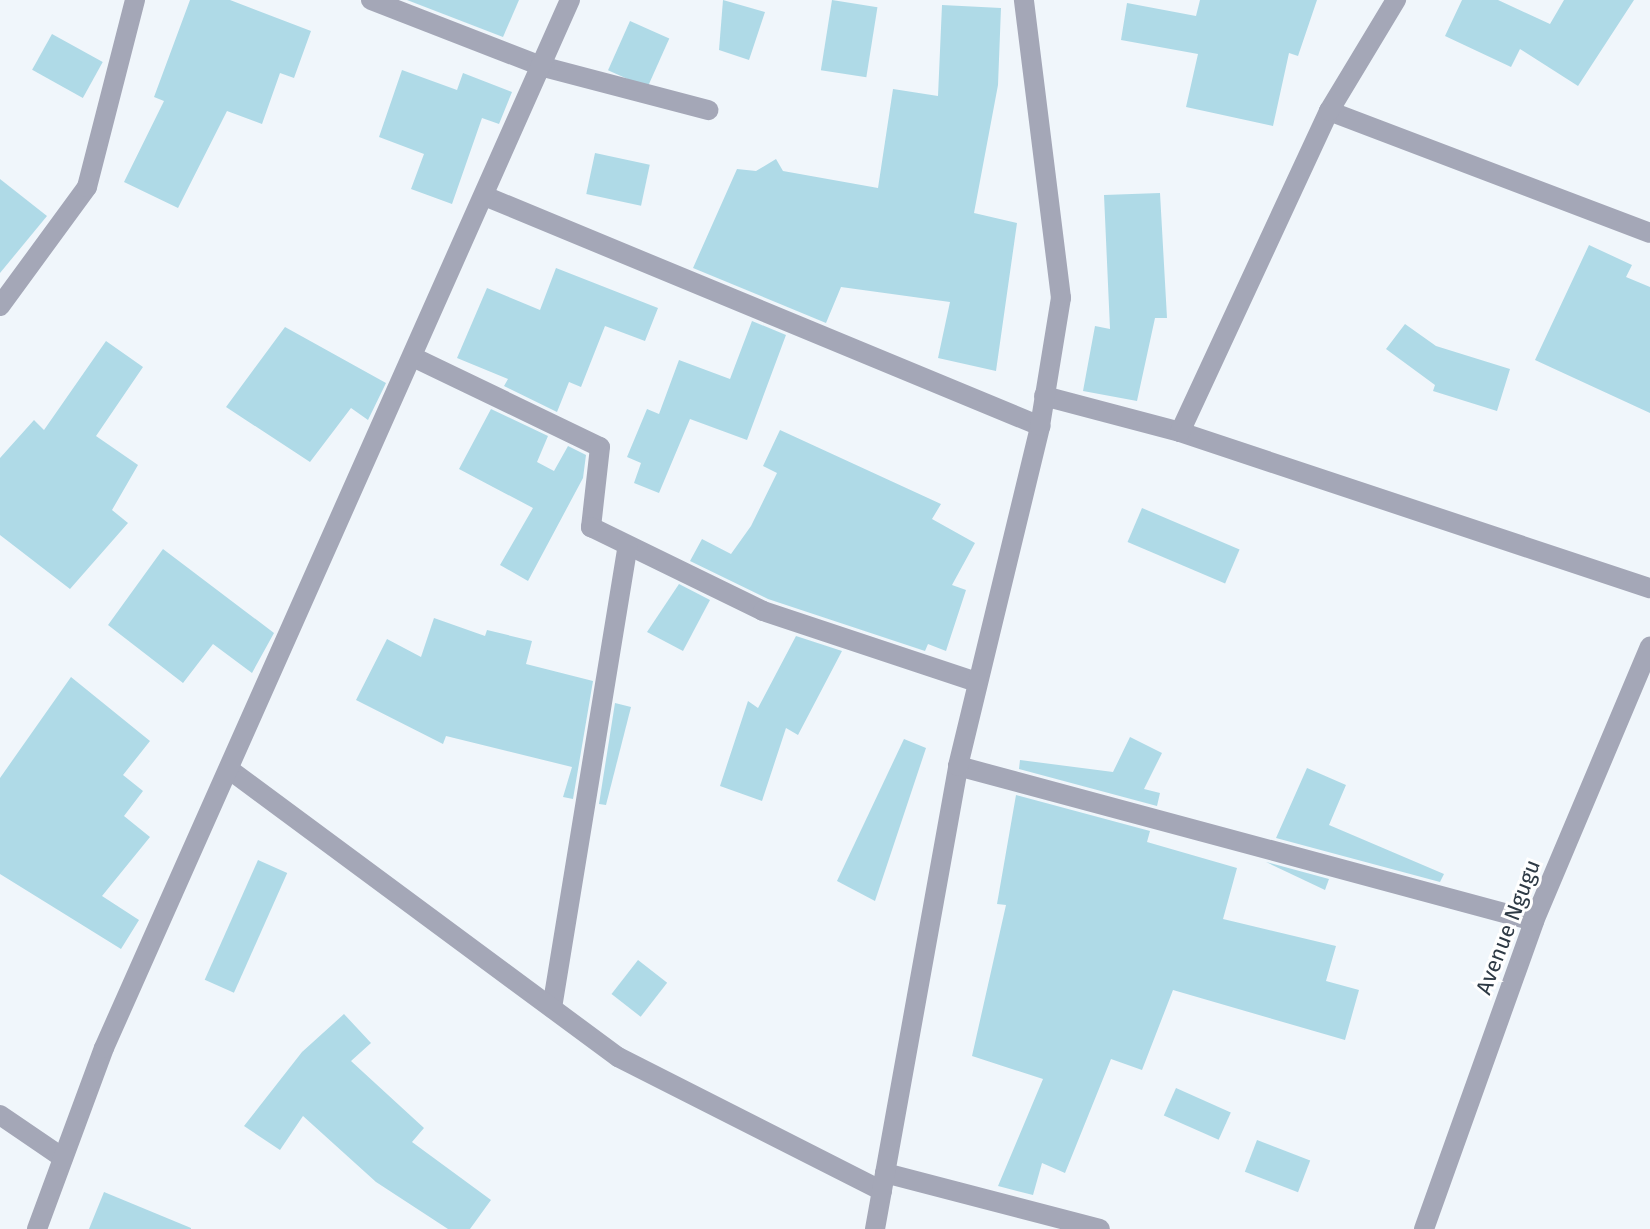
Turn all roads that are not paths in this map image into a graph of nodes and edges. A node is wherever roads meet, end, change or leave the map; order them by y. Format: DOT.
graph roads {
  1 [pos="135,0"];
  2 [pos="371,0"];
  3 [pos="570,0"];
  4 [pos="1024,0"];
  5 [pos="1396,0"];
  6 [pos="544,67"];
  7 [pos="708,110"];
  8 [pos="1329,111"];
  9 [pos="487,197"];
  10 [pos="1650,233"];
  11 [pos="0,306"];
  12 [pos="415,358"];
  13 [pos="1044,396"];
  14 [pos="1040,426"];
  15 [pos="1180,432"];
  16 [pos="628,546"];
  17 [pos="1650,588"];
  18 [pos="1650,647"];
  19 [pos="976,682"];
  20 [pos="958,766"];
  21 [pos="230,770"];
  22 [pos="1534,921"];
  23 [pos="552,1008"];
  24 [pos="0,1115"];
  25 [pos="63,1158"];
  26 [pos="883,1182"];
  27 [pos="37,1229"];
  28 [pos="875,1229"];
  29 [pos="1100,1229"];
  30 [pos="1424,1229"];
  1 -- 11 [label="street"];
  2 -- 6 [label="street"];
  3 -- 6 [label="street"];
  4 -- 13 [label="street"];
  5 -- 8 [label="street"];
  6 -- 7 [label="street"];
  6 -- 9 [label="street"];
  8 -- 10 [label="street"];
  8 -- 15 [label="street"];
  9 -- 12 [label="street"];
  9 -- 14 [label="street"];
  12 -- 16 [label="street"];
  12 -- 21 [label="street"];
  13 -- 14 [label="street"];
  13 -- 15 [label="street"];
  14 -- 19 [label="street"];
  15 -- 17 [label="street"];
  16 -- 19 [label="street"];
  16 -- 23 [label="street"];
  18 -- 22 [label="street, Avenue Ngugu"];
  19 -- 20 [label="street"];
  20 -- 22 [label="street"];
  20 -- 26 [label="street"];
  21 -- 23 [label="street"];
  21 -- 25 [label="street"];
  22 -- 30 [label="street, Avenue Ngugu"];
  23 -- 26 [label="street"];
  24 -- 25 [label="street"];
  25 -- 27 [label="street"];
  26 -- 28 [label="street"];
  26 -- 29 [label="street"];
}
